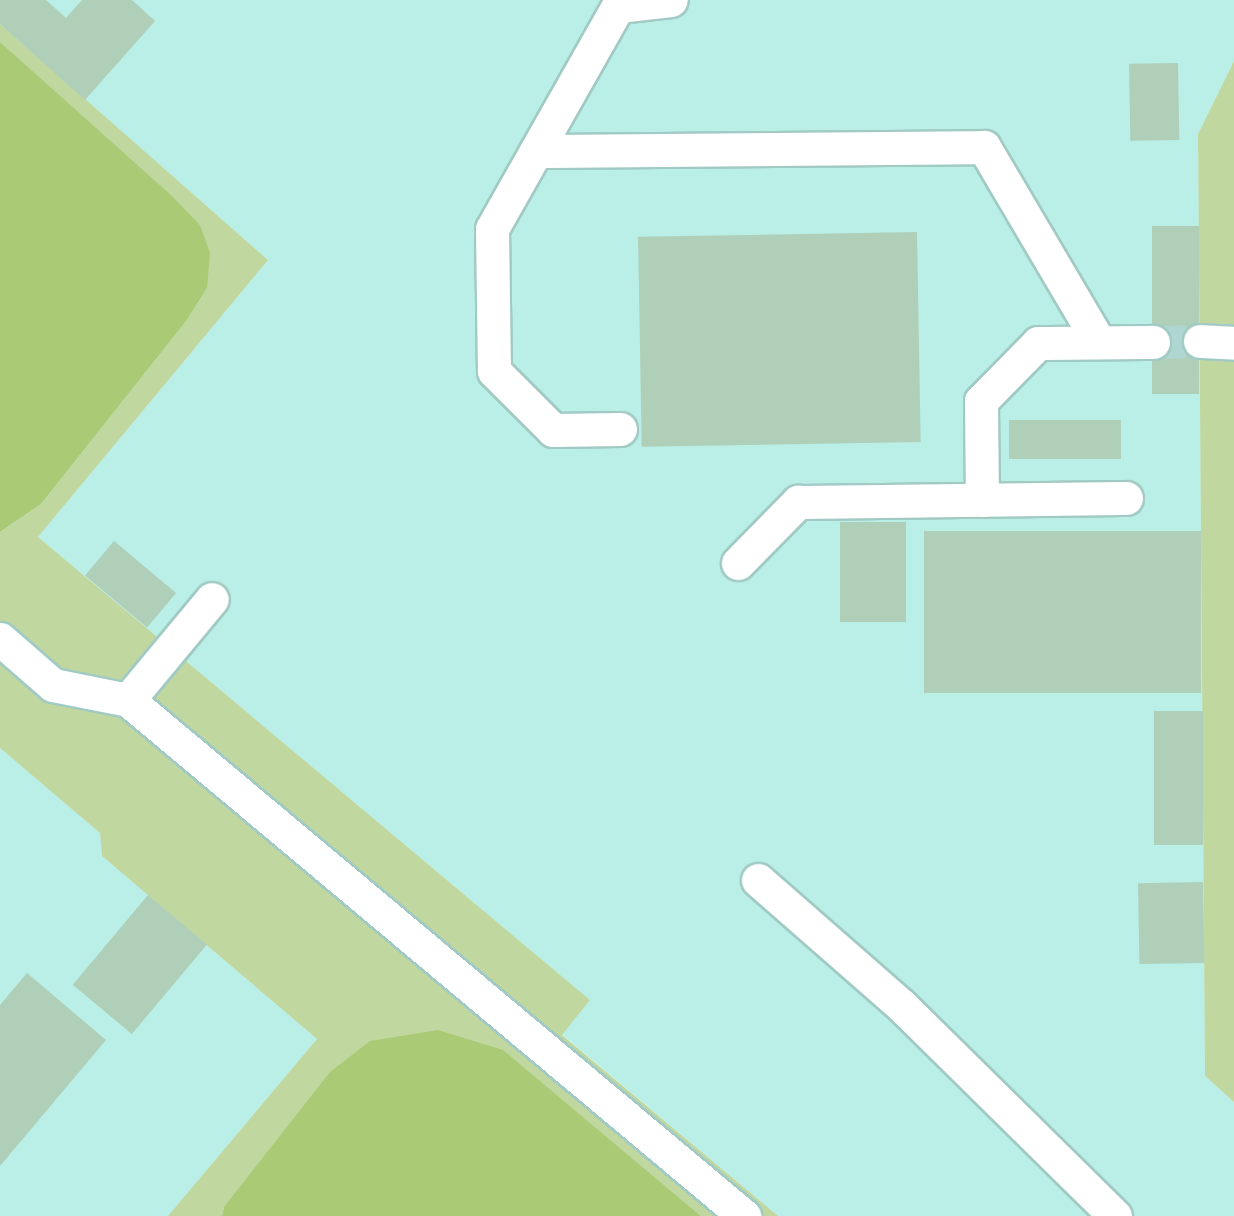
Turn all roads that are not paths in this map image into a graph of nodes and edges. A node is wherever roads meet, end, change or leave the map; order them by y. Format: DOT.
graph roads {
  1 [pos="672,0"];
  2 [pos="616,3"];
  3 [pos="536,151"];
  4 [pos="1200,341"];
  5 [pos="1099,342"];
  6 [pos="1153,342"];
  7 [pos="1234,343"];
  8 [pos="620,429"];
  9 [pos="1126,498"];
  10 [pos="982,500"];
  11 [pos="738,563"];
  12 [pos="212,599"];
  13 [pos="0,639"];
  14 [pos="128,700"];
  15 [pos="758,880"];
  16 [pos="744,1216"];
  17 [pos="1115,1216"];
  1 -- 2 [label="lane"];
  2 -- 3 [label="lane"];
  3 -- 5 [label="lane"];
  3 -- 8 [label="lane"];
  4 -- 7 [label="lane"];
  5 -- 6 [label="lane"];
  5 -- 10 [label="lane"];
  9 -- 10 [label="lane"];
  10 -- 11 [label="lane"];
  12 -- 14 [label="lane"];
  13 -- 14 [label="lane"];
  14 -- 16 [label="lane"];
  15 -- 17 [label="lane"];
}
